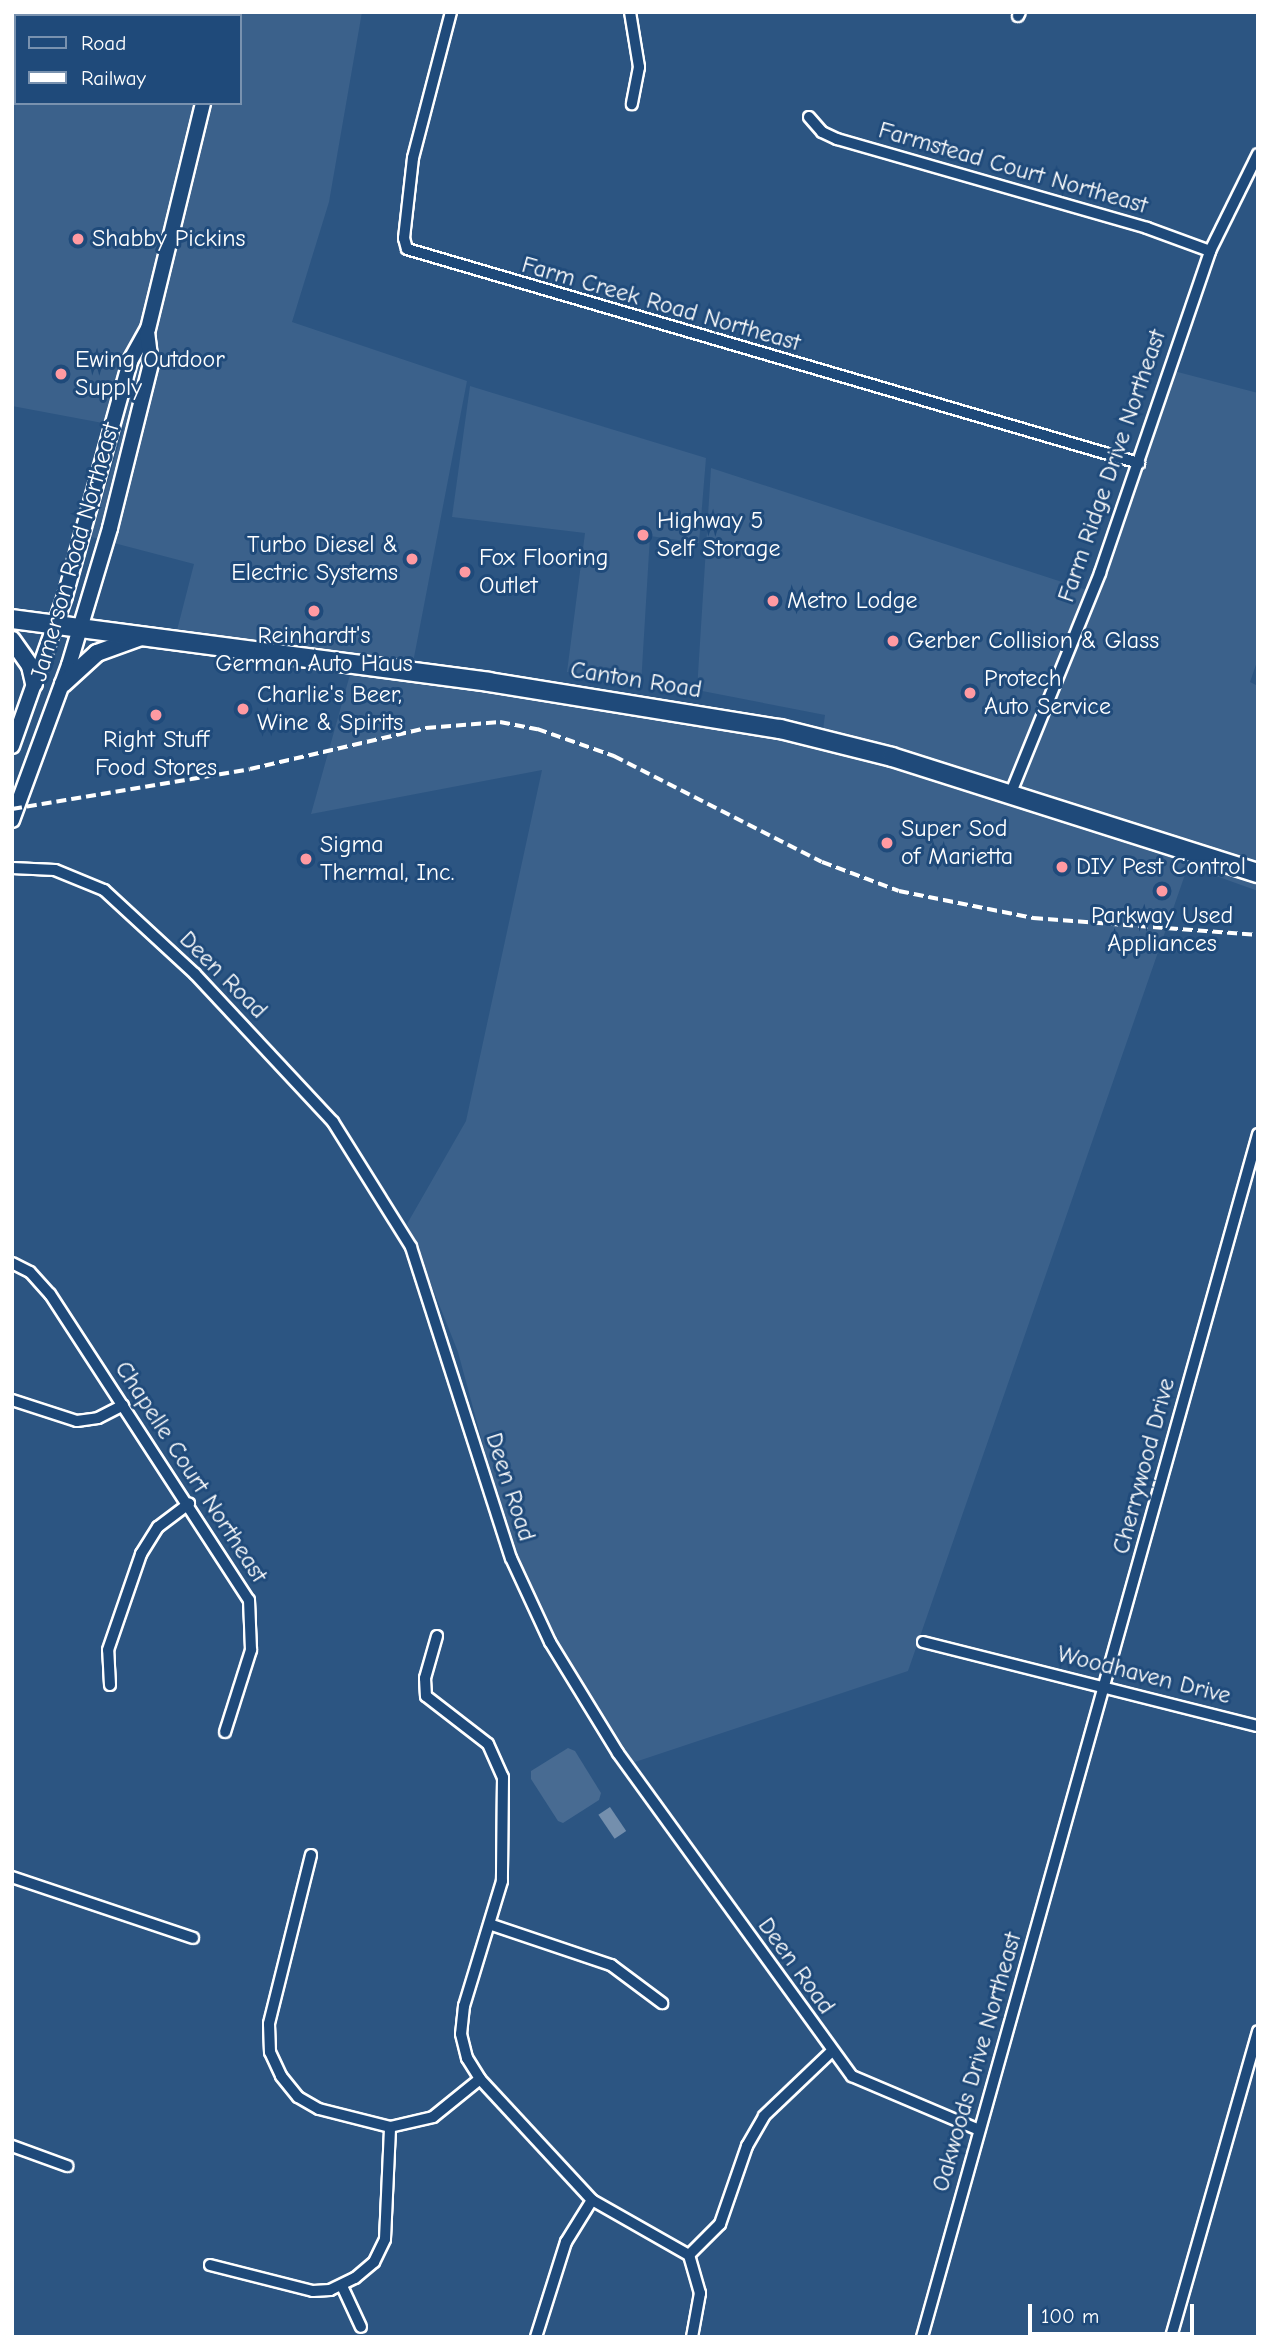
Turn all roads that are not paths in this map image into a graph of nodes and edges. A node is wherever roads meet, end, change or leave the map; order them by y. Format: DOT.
graph roads {
  1 [pos="451,12"];
  2 [pos="629,12"];
  3 [pos="632,104"];
  4 [pos="203,105"];
  5 [pos="809,117"];
  6 [pos="1258,153"];
  7 [pos="1210,251"];
  8 [pos="147,332"];
  9 [pos="1139,463"];
  10 [pos="12,619"];
  11 [pos="54,625"];
  12 [pos="81,629"];
  13 [pos="141,637"];
  14 [pos="12,640"];
  15 [pos="34,684"];
  16 [pos="63,684"];
  17 [pos="12,746"];
  18 [pos="1010,794"];
  19 [pos="12,820"];
  20 [pos="12,868"];
  21 [pos="1258,873"];
  22 [pos="1256,1139"];
  23 [pos="12,1264"];
  24 [pos="12,1400"];
  25 [pos="123,1405"];
  26 [pos="189,1504"];
  27 [pos="438,1636"];
  28 [pos="923,1642"];
  29 [pos="110,1685"];
  30 [pos="1105,1687"];
  31 [pos="1258,1727"];
  32 [pos="225,1732"];
  33 [pos="1074,1799"];
  34 [pos="311,1855"];
  35 [pos="12,1877"];
  36 [pos="492,1925"];
  37 [pos="193,1938"];
  38 [pos="662,2003"];
  39 [pos="1258,2031"];
  40 [pos="832,2051"];
  41 [pos="480,2079"];
  42 [pos="390,2127"];
  43 [pos="979,2130"];
  44 [pos="12,2146"];
  45 [pos="66,2166"];
  46 [pos="592,2200"];
  47 [pos="689,2255"];
  48 [pos="210,2265"];
  49 [pos="342,2286"];
  50 [pos="361,2327"];
  51 [pos="536,2337"];
  52 [pos="692,2337"];
  53 [pos="922,2337"];
  54 [pos="1171,2337"];
  1 -- 9 [label="street, Farm Creek Road Northeast"];
  2 -- 3 [label="street"];
  4 -- 8 [label="street, Jamerson Road Northeast"];
  5 -- 7 [label="street, Farmstead Court Northeast"];
  6 -- 7 [label="street, Farm Ridge Drive Northeast"];
  7 -- 9 [label="street, Farm Ridge Drive Northeast"];
  8 -- 11 [label="street, Jamerson Road Northeast"];
  8 -- 12 [label="street, Jamerson Road Northeast"];
  9 -- 18 [label="street, Farm Ridge Drive Northeast"];
  10 -- 11 [label="main road, Canton Road"];
  11 -- 12 [label="main road, Canton Road"];
  11 -- 15 [label="street, Jamerson Road Northeast"];
  12 -- 13 [label="main road, Canton Road"];
  12 -- 16 [label="street, Jamerson Road Northeast"];
  13 -- 16 [label="main road"];
  13 -- 18 [label="main road, Canton Road"];
  14 -- 15 [label="main road"];
  15 -- 17 [label="street, Jamerson Road Northeast"];
  16 -- 19 [label="street, Jamerson Road Northeast"];
  18 -- 21 [label="main road, Canton Road"];
  20 -- 40 [label="street, Deen Road"];
  22 -- 30 [label="street, Cherrywood Drive"];
  23 -- 25 [label="street, Chapelle Court Northeast"];
  24 -- 25 [label="street"];
  25 -- 26 [label="street, Chapelle Court Northeast"];
  26 -- 29 [label="street"];
  26 -- 32 [label="street, Chapelle Court Northeast"];
  27 -- 36 [label="street"];
  28 -- 30 [label="street, Woodhaven Drive"];
  30 -- 31 [label="street, Woodhaven Drive"];
  30 -- 33 [label="street, Cherrywood Drive"];
  33 -- 43 [label="street, Oakwoods Drive Northeast"];
  34 -- 42 [label="street"];
  35 -- 37 [label="street"];
  36 -- 38 [label="street"];
  36 -- 41 [label="street"];
  39 -- 54 [label="street"];
  40 -- 43 [label="street, Deen Road"];
  40 -- 47 [label="street"];
  41 -- 42 [label="street"];
  41 -- 46 [label="street"];
  42 -- 49 [label="street"];
  43 -- 53 [label="street, Oakwoods Drive Northeast"];
  44 -- 45 [label="street"];
  46 -- 47 [label="street"];
  46 -- 51 [label="street"];
  47 -- 52 [label="street"];
  48 -- 49 [label="street"];
  49 -- 50 [label="street"];
}
